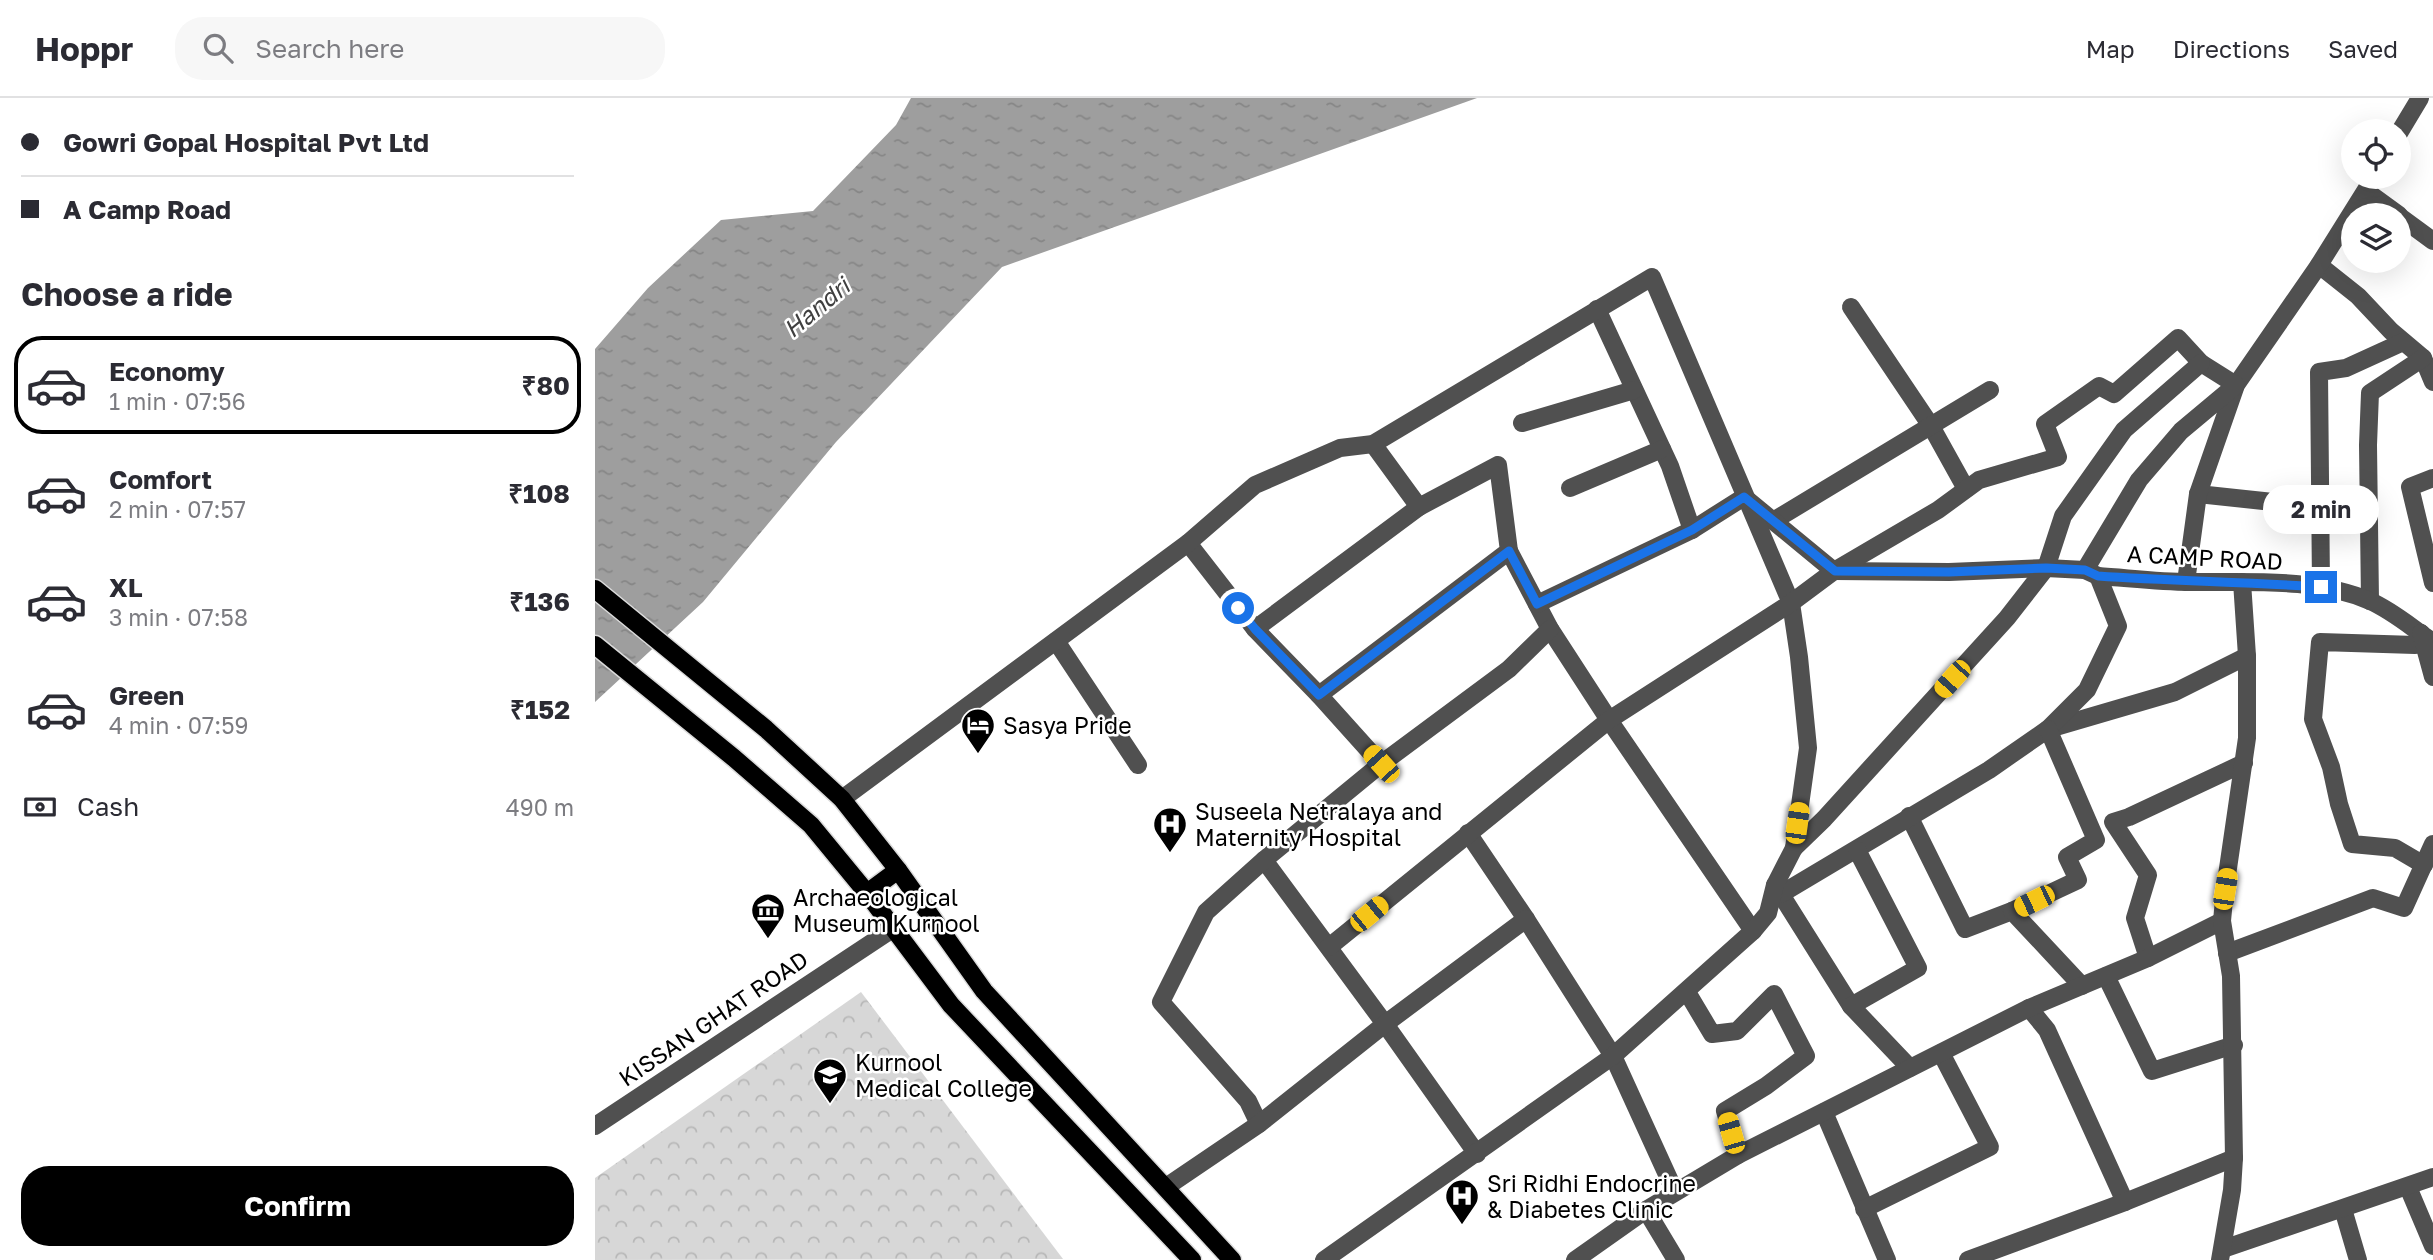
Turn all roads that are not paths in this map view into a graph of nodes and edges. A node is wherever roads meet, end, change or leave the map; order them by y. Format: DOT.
graph roads {
  1 [pos="2420,98"];
  2 [pos="2407,119"];
  3 [pos="2367,189"];
  4 [pos="2375,189"];
  5 [pos="2388,203"];
  6 [pos="2411,224"];
  7 [pos="2433,241"];
  8 [pos="2319,265"];
  9 [pos="1851,307"];
  10 [pos="1597,309"];
  11 [pos="2403,342"];
  12 [pos="2423,358"];
  13 [pos="2201,363"];
  14 [pos="2433,382"];
  15 [pos="2235,385"];
  16 [pos="1635,390"];
  17 [pos="1990,390"];
  18 [pos="1522,423"];
  19 [pos="1931,426"];
  20 [pos="1373,444"];
  21 [pos="1662,449"];
  22 [pos="2433,478"];
  23 [pos="1570,488"];
  24 [pos="1966,489"];
  25 [pos="2198,494"];
  26 [pos="1744,497"];
  27 [pos="1419,507"];
  28 [pos="2319,507"];
  29 [pos="1773,521"];
  30 [pos="1692,530"];
  31 [pos="1188,543"];
  32 [pos="1509,551"];
  33 [pos="2046,568"];
  34 [pos="1835,571"];
  35 [pos="2092,573"];
  36 [pos="2186,582"];
  37 [pos="2242,582"];
  38 [pos="2433,583"];
  39 [pos="2321,587"];
  40 [pos="595,589"];
  41 [pos="2370,601"];
  42 [pos="1791,603"];
  43 [pos="1537,604"];
  44 [pos="1550,628"];
  45 [pos="1255,629"];
  46 [pos="2427,638"];
  47 [pos="1056,641"];
  48 [pos="595,645"];
  49 [pos="2247,656"];
  50 [pos="2433,677"];
  51 [pos="1319,695"];
  52 [pos="1609,720"];
  53 [pos="2048,729"];
  54 [pos="2244,763"];
  55 [pos="1381,764"];
  56 [pos="1138,765"];
  57 [pos="842,799"];
  58 [pos="1909,816"];
  59 [pos="1468,833"];
  60 [pos="2433,844"];
  61 [pos="1794,848"];
  62 [pos="1857,850"];
  63 [pos="1264,860"];
  64 [pos="2424,864"];
  65 [pos="898,870"];
  66 [pos="1778,890"];
  67 [pos="867,892"];
  68 [pos="2013,911"];
  69 [pos="1526,919"];
  70 [pos="2223,921"];
  71 [pos="894,928"];
  72 [pos="1753,931"];
  73 [pos="1329,947"];
  74 [pos="2227,953"];
  75 [pos="2148,958"];
  76 [pos="2106,976"];
  77 [pos="2082,986"];
  78 [pos="1687,992"];
  79 [pos="1851,1006"];
  80 [pos="2029,1008"];
  81 [pos="1385,1024"];
  82 [pos="2234,1045"];
  83 [pos="1941,1053"];
  84 [pos="1613,1056"];
  85 [pos="1910,1068"];
  86 [pos="1824,1112"];
  87 [pos="1259,1124"];
  88 [pos="595,1126"];
  89 [pos="1476,1154"];
  90 [pos="1738,1155"];
  91 [pos="2234,1158"];
  92 [pos="2433,1177"];
  93 [pos="1166,1187"];
  94 [pos="2408,1187"];
  95 [pos="1675,1192"];
  96 [pos="2125,1202"];
  97 [pos="1864,1209"];
  98 [pos="2343,1209"];
  99 [pos="1646,1210"];
  100 [pos="2433,1246"];
  101 [pos="2222,1255"];
  102 [pos="1192,1260"];
  103 [pos="1232,1260"];
  104 [pos="1324,1260"];
  105 [pos="1575,1260"];
  106 [pos="1677,1260"];
  107 [pos="1887,1260"];
  108 [pos="1968,1260"];
  109 [pos="2358,1260"];
  1 -- 2 [label="street"];
  3 -- 8 [label="street"];
  4 -- 5 [label="street"];
  6 -- 7 [label="street"];
  8 -- 11 [label="street"];
  8 -- 15 [label="street"];
  9 -- 19 [label="street"];
  10 -- 16 [label="street"];
  10 -- 20 [label="street"];
  10 -- 26 [label="street"];
  11 -- 12 [label="street"];
  11 -- 28 [label="street"];
  12 -- 14 [label="street"];
  12 -- 41 [label="street"];
  13 -- 15 [label="street"];
  13 -- 24 [label="street"];
  13 -- 33 [label="street"];
  15 -- 25 [label="street"];
  15 -- 35 [label="street"];
  16 -- 18 [label="street"];
  16 -- 21 [label="street"];
  17 -- 19 [label="street"];
  19 -- 24 [label="street"];
  19 -- 29 [label="street"];
  20 -- 27 [label="street"];
  20 -- 31 [label="street"];
  21 -- 23 [label="street"];
  21 -- 30 [label="street"];
  22 -- 38 [label="street"];
  24 -- 34 [label="street"];
  25 -- 28 [label="street"];
  25 -- 36 [label="street"];
  26 -- 29 [label="street"];
  26 -- 30 [label="street"];
  26 -- 42 [label="street"];
  27 -- 32 [label="street"];
  27 -- 45 [label="street"];
  28 -- 39 [label="street"];
  29 -- 34 [label="street"];
  30 -- 43 [label="street"];
  31 -- 45 [label="street"];
  31 -- 47 [label="street"];
  32 -- 43 [label="street"];
  32 -- 51 [label="street"];
  33 -- 34 [label="street, A CAMP ROAD"];
  33 -- 35 [label="street, A CAMP ROAD"];
  33 -- 61 [label="street"];
  34 -- 42 [label="street"];
  35 -- 36 [label="street, A CAMP ROAD"];
  35 -- 53 [label="street"];
  36 -- 37 [label="street, A CAMP ROAD"];
  37 -- 39 [label="street, A CAMP ROAD"];
  37 -- 49 [label="street"];
  39 -- 41 [label="street, A CAMP ROAD"];
  40 -- 57 [label="main road"];
  41 -- 46 [label="street, A CAMP ROAD"];
  42 -- 52 [label="street"];
  42 -- 61 [label="street"];
  43 -- 44 [label="street"];
  44 -- 52 [label="street"];
  44 -- 55 [label="street"];
  45 -- 51 [label="street"];
  46 -- 50 [label="street"];
  46 -- 64 [label="street"];
  47 -- 56 [label="street"];
  47 -- 57 [label="street"];
  48 -- 67 [label="main road"];
  49 -- 53 [label="street"];
  49 -- 54 [label="street"];
  51 -- 55 [label="street"];
  52 -- 59 [label="street"];
  52 -- 72 [label="street"];
  53 -- 58 [label="street"];
  53 -- 68 [label="street"];
  54 -- 70 [label="street"];
  54 -- 75 [label="street"];
  55 -- 63 [label="street"];
  57 -- 65 [label="main road"];
  58 -- 62 [label="street"];
  58 -- 68 [label="street"];
  59 -- 69 [label="street"];
  59 -- 73 [label="street"];
  60 -- 64 [label="street"];
  61 -- 66 [label="street"];
  62 -- 66 [label="street"];
  62 -- 79 [label="street"];
  63 -- 73 [label="street"];
  63 -- 87 [label="street"];
  64 -- 74 [label="street"];
  65 -- 67 [label="main road"];
  65 -- 93 [label="main road"];
  66 -- 72 [label="street"];
  66 -- 79 [label="street"];
  67 -- 71 [label="main road"];
  68 -- 77 [label="street"];
  69 -- 81 [label="street"];
  69 -- 84 [label="street"];
  70 -- 74 [label="street"];
  70 -- 75 [label="street"];
  71 -- 88 [label="street, KISSAN GHAT ROAD"];
  71 -- 102 [label="main road"];
  72 -- 78 [label="street"];
  73 -- 81 [label="street"];
  74 -- 82 [label="street"];
  75 -- 76 [label="street"];
  76 -- 77 [label="street"];
  76 -- 82 [label="street"];
  77 -- 80 [label="street"];
  78 -- 84 [label="street"];
  78 -- 90 [label="street"];
  79 -- 85 [label="street"];
  80 -- 83 [label="street"];
  80 -- 96 [label="street"];
  81 -- 87 [label="street"];
  81 -- 89 [label="street"];
  82 -- 91 [label="street"];
  83 -- 85 [label="street"];
  83 -- 97 [label="street"];
  84 -- 89 [label="street"];
  84 -- 95 [label="street"];
  85 -- 86 [label="street"];
  86 -- 90 [label="street"];
  86 -- 97 [label="street"];
  87 -- 93 [label="street"];
  89 -- 104 [label="street"];
  90 -- 95 [label="street"];
  91 -- 96 [label="street"];
  91 -- 101 [label="street"];
  92 -- 94 [label="street"];
  93 -- 103 [label="main road"];
  94 -- 98 [label="street"];
  94 -- 100 [label="street"];
  95 -- 99 [label="street"];
  96 -- 108 [label="street"];
  97 -- 107 [label="street"];
  98 -- 101 [label="street"];
  98 -- 109 [label="street"];
  99 -- 105 [label="street"];
  99 -- 106 [label="street"];
}
